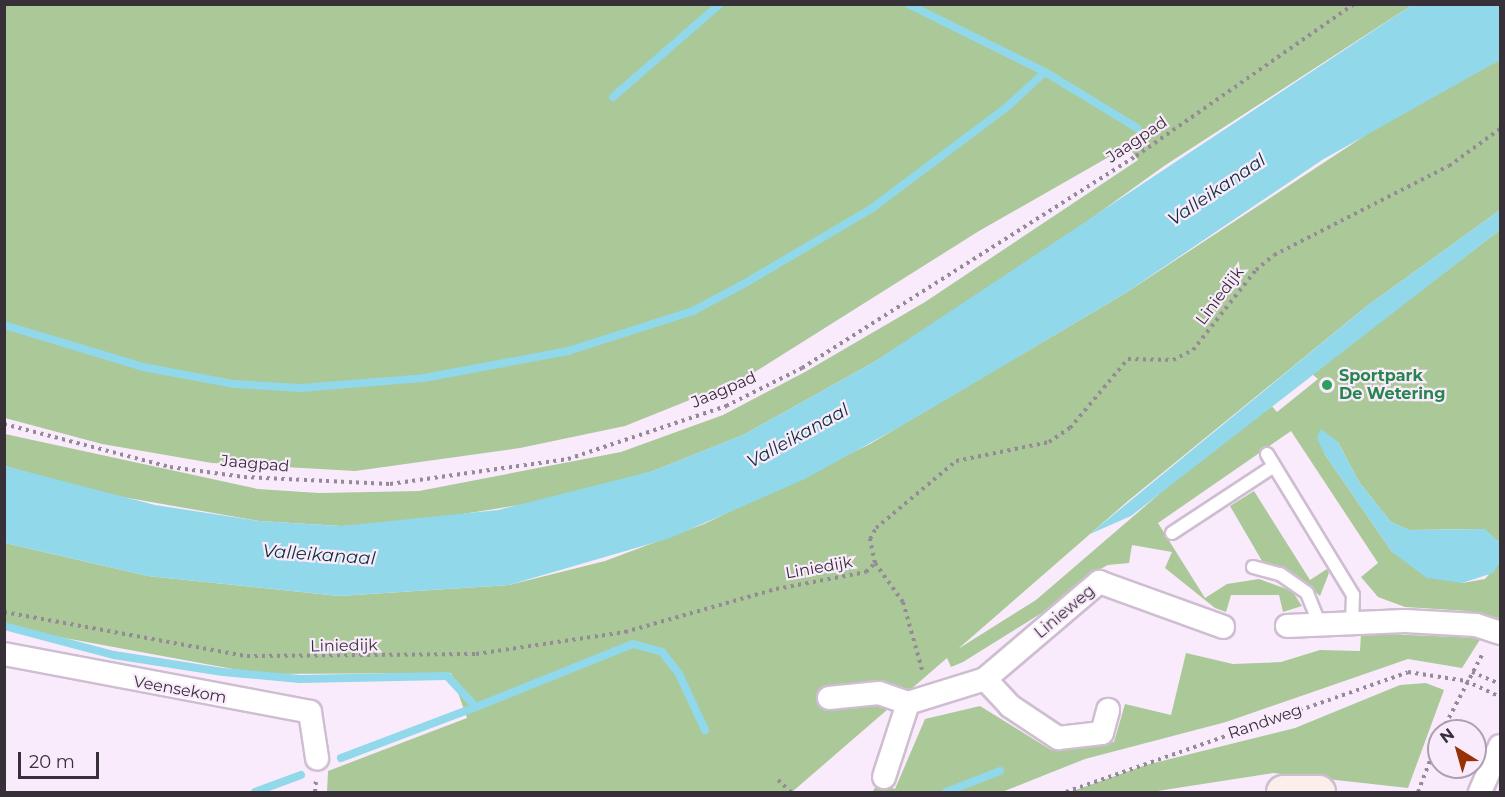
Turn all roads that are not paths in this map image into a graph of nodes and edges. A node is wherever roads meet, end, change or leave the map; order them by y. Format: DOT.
graph roads {
  1 [pos="1267,454"];
  2 [pos="1274,465"];
  3 [pos="1172,533"];
  4 [pos="1253,567"];
  5 [pos="1352,620"];
  6 [pos="1318,623"];
  7 [pos="1287,626"];
  8 [pos="1223,627"];
  9 [pos="1500,633"];
  10 [pos="4,654"];
  11 [pos="985,679"];
  12 [pos="829,698"];
  13 [pos="908,703"];
  14 [pos="1108,710"];
  15 [pos="1500,746"];
  16 [pos="316,758"];
  17 [pos="884,777"];
  18 [pos="1283,792"];
  19 [pos="1319,792"];
  20 [pos="1480,792"];
  1 -- 2 [label="lane"];
  2 -- 3 [label="lane"];
  2 -- 5 [label="lane"];
  4 -- 6 [label="lane"];
  5 -- 6 [label="street"];
  5 -- 9 [label="street"];
  6 -- 7 [label="street"];
  8 -- 11 [label="street, Linieweg"];
  10 -- 16 [label="street, Veensekom"];
  11 -- 13 [label="street, Linieweg"];
  11 -- 14 [label="street"];
  12 -- 13 [label="street"];
  13 -- 17 [label="street"];
  15 -- 20 [label="street"];
  18 -- 19 [label="main road"];
}
